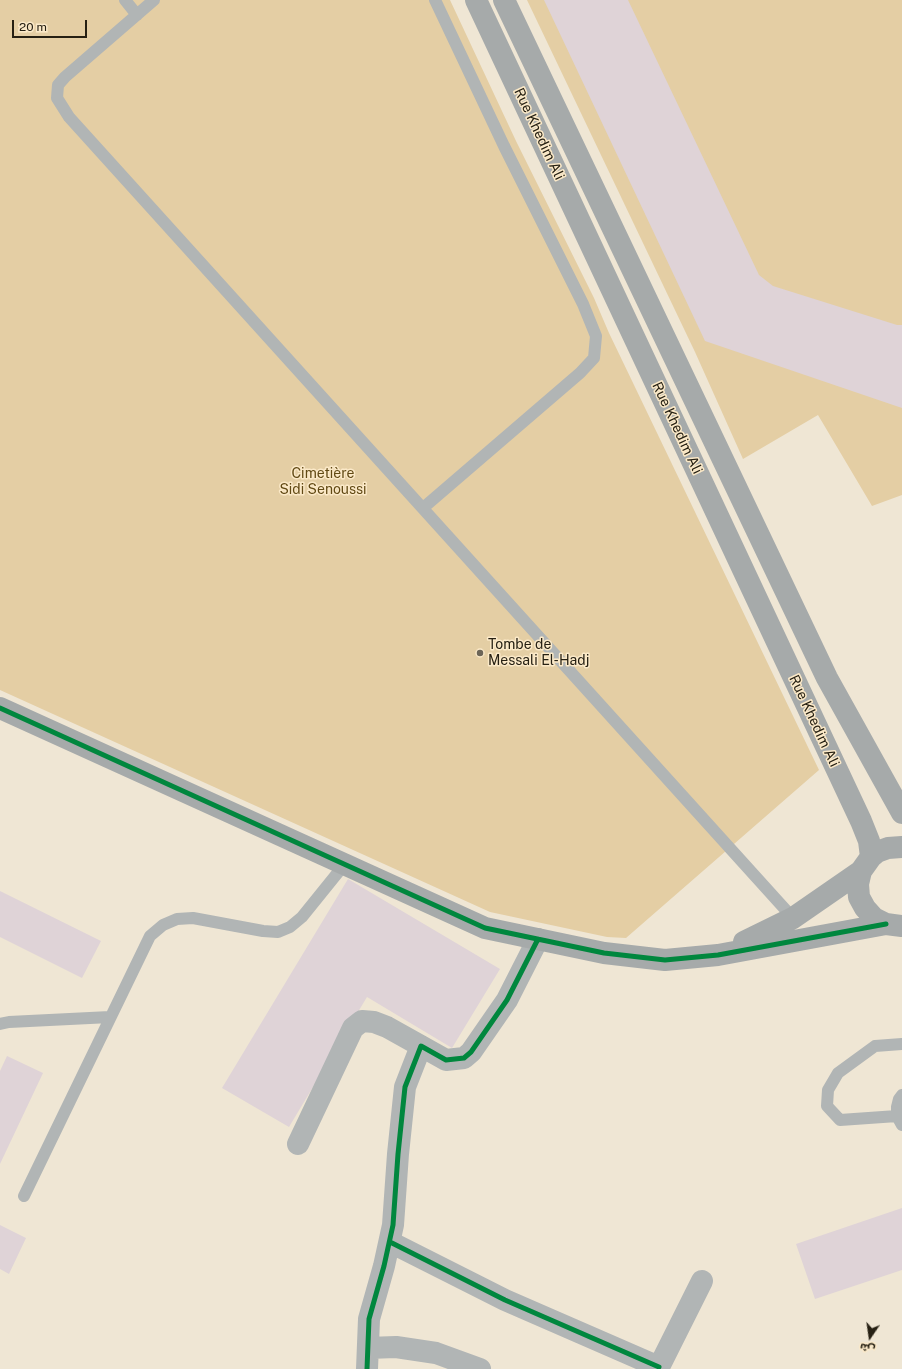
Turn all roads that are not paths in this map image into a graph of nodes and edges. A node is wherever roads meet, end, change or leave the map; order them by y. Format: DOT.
graph roads {
  1 [pos="125,0"];
  2 [pos="154,0"];
  3 [pos="435,0"];
  4 [pos="476,0"];
  5 [pos="504,0"];
  6 [pos="137,15"];
  7 [pos="423,508"];
  8 [pos="0,708"];
  9 [pos="902,813"];
  10 [pos="902,847"];
  11 [pos="866,864"];
  12 [pos="344,865"];
  13 [pos="793,918"];
  14 [pos="896,927"];
  15 [pos="538,939"];
  16 [pos="718,955"];
  17 [pos="110,1017"];
  18 [pos="0,1024"];
  19 [pos="902,1044"];
  20 [pos="421,1046"];
  21 [pos="902,1095"];
  22 [pos="900,1120"];
  23 [pos="298,1144"];
  24 [pos="24,1196"];
  25 [pos="390,1242"];
  26 [pos="702,1281"];
  27 [pos="368,1348"];
  28 [pos="659,1368"];
  29 [pos="367,1369"];
  30 [pos="480,1369"];
  1 -- 6 [label="lane"];
  2 -- 6 [label="lane"];
  3 -- 7 [label="lane"];
  4 -- 11 [label="main road, Rue Khedim Ali"];
  5 -- 9 [label="main road, Rue Khedim Ali"];
  6 -- 7 [label="lane"];
  7 -- 13 [label="lane"];
  8 -- 12 [label="main road"];
  10 -- 11 [label="main road"];
  11 -- 13 [label="main road"];
  11 -- 14 [label="main road, Rue Khedim Ali"];
  12 -- 15 [label="main road"];
  12 -- 17 [label="lane"];
  13 -- 16 [label="main road"];
  14 -- 16 [label="main road"];
  15 -- 16 [label="main road"];
  15 -- 20 [label="street"];
  17 -- 18 [label="lane"];
  17 -- 24 [label="lane"];
  19 -- 22 [label="lane"];
  20 -- 23 [label="street"];
  20 -- 25 [label="street"];
  21 -- 22 [label="lane"];
  25 -- 27 [label="street"];
  25 -- 28 [label="street"];
  26 -- 28 [label="street"];
  27 -- 29 [label="street"];
  27 -- 30 [label="street"];
}
